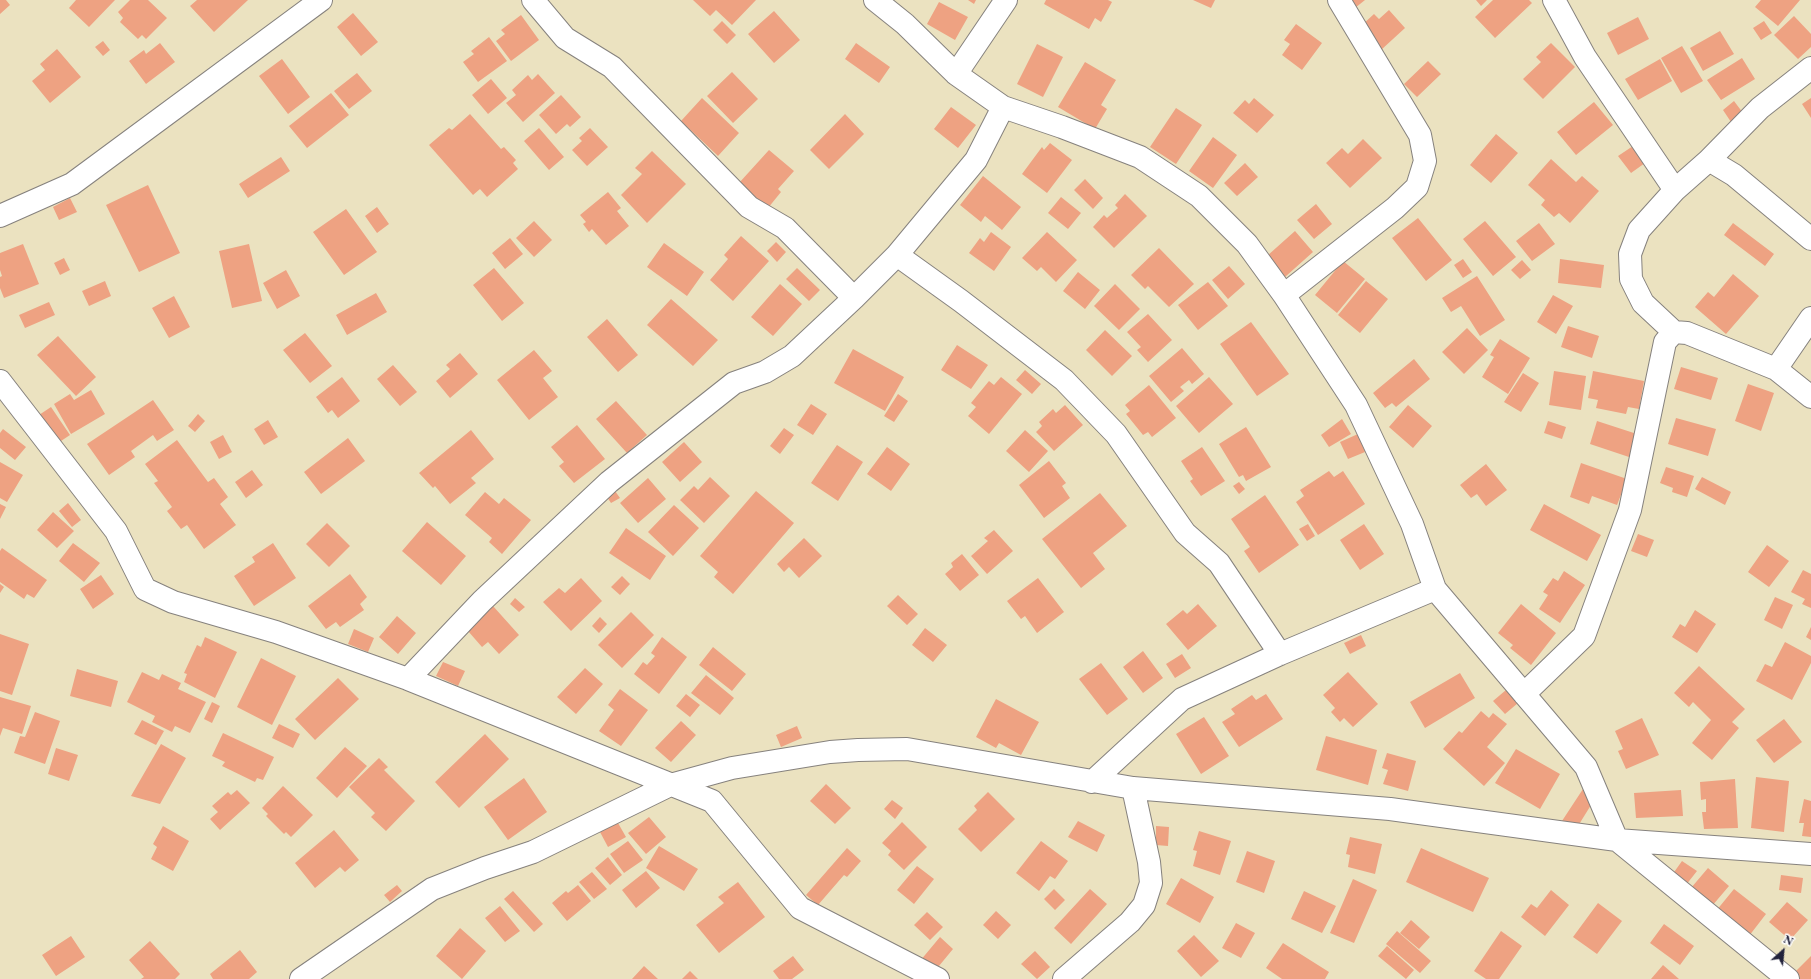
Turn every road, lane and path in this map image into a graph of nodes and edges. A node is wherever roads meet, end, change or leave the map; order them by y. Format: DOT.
graph roads {
  1 [pos="321,0"];
  2 [pos="533,0"];
  3 [pos="875,0"];
  4 [pos="1006,0"];
  5 [pos="1339,0"];
  6 [pos="1554,0"];
  7 [pos="1811,68"];
  8 [pos="956,74"];
  9 [pos="1003,107"];
  10 [pos="1709,160"];
  11 [pos="1675,190"];
  12 [pos="0,216"];
  13 [pos="1811,239"];
  14 [pos="897,255"];
  15 [pos="1284,295"];
  16 [pos="854,298"];
  17 [pos="1811,318"];
  18 [pos="1674,332"];
  19 [pos="1776,369"];
  20 [pos="0,381"];
  21 [pos="1811,397"];
  22 [pos="1435,589"];
  23 [pos="1280,654"];
  24 [pos="408,679"];
  25 [pos="1524,694"];
  26 [pos="1092,782"];
  27 [pos="670,785"];
  28 [pos="1133,788"];
  29 [pos="1617,840"];
  30 [pos="1811,854"];
  31 [pos="301,979"];
  32 [pos="938,979"];
  33 [pos="1064,979"];
  34 [pos="1788,979"];
  1 -- 12 [label="street"];
  2 -- 16 [label="street"];
  3 -- 8 [label="street"];
  4 -- 8 [label="street"];
  5 -- 15 [label="street"];
  6 -- 11 [label="street"];
  7 -- 10 [label="street"];
  8 -- 9 [label="street"];
  9 -- 14 [label="street"];
  9 -- 15 [label="street"];
  10 -- 11 [label="street"];
  10 -- 13 [label="street"];
  11 -- 18 [label="street"];
  14 -- 16 [label="street"];
  14 -- 23 [label="street"];
  15 -- 22 [label="street"];
  16 -- 24 [label="street"];
  17 -- 19 [label="street"];
  18 -- 19 [label="street"];
  18 -- 25 [label="street"];
  19 -- 21 [label="street"];
  20 -- 24 [label="street"];
  22 -- 23 [label="street"];
  22 -- 25 [label="street"];
  23 -- 26 [label="street"];
  24 -- 27 [label="street"];
  25 -- 29 [label="street"];
  26 -- 27 [label="street"];
  26 -- 28 [label="street"];
  27 -- 31 [label="street"];
  27 -- 32 [label="street"];
  28 -- 29 [label="street"];
  28 -- 33 [label="street"];
  29 -- 30 [label="street"];
  29 -- 34 [label="street"];
}
